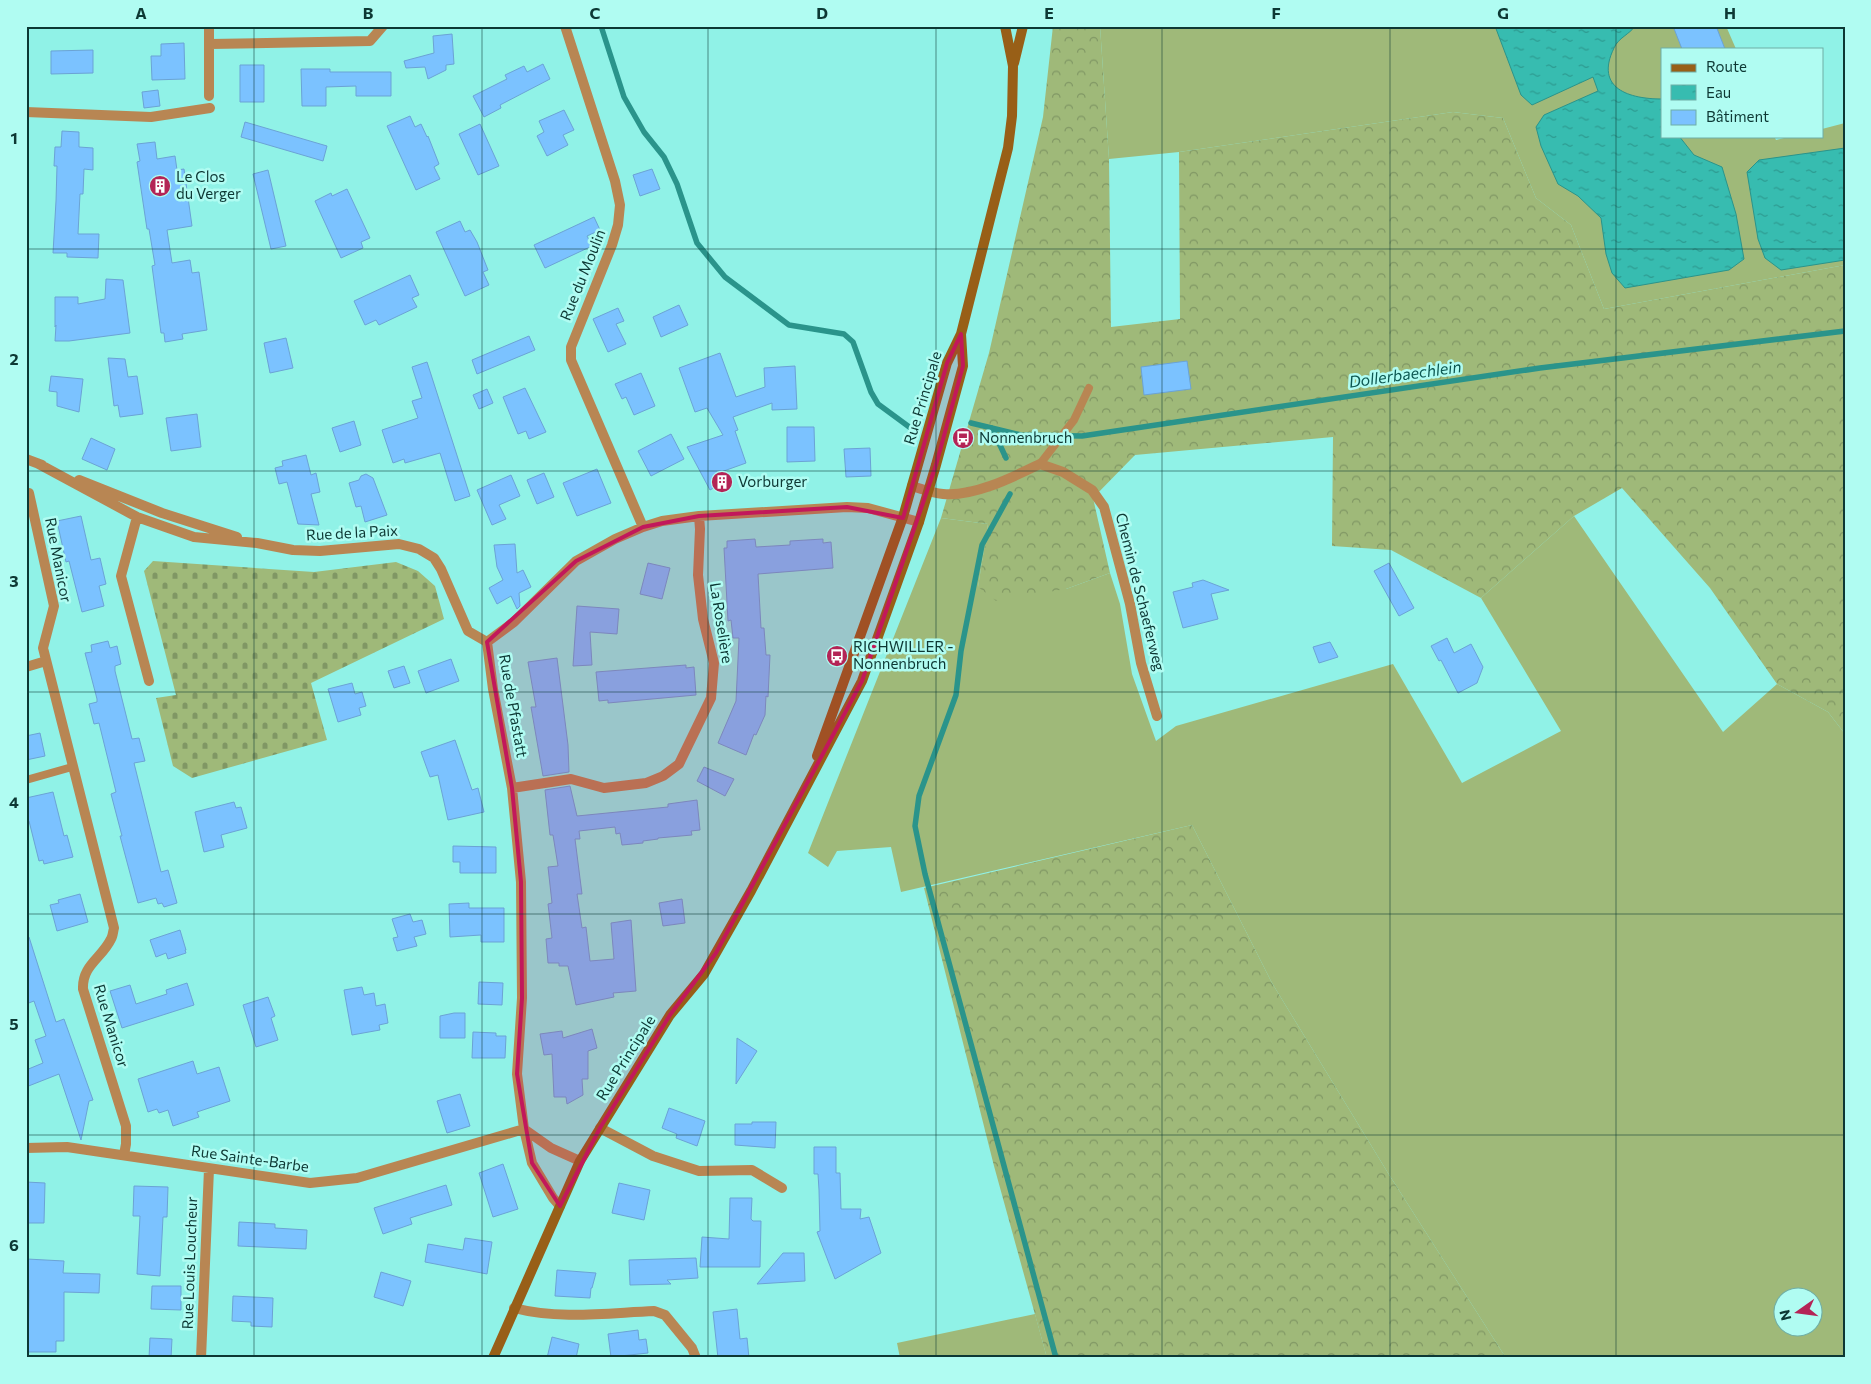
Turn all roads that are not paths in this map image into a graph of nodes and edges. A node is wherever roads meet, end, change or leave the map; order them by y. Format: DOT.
graph roads {
  1 [pos="209,26"];
  2 [pos="384,26"];
  3 [pos="565,26"];
  4 [pos="1005,26"];
  5 [pos="1023,26"];
  6 [pos="210,44"];
  7 [pos="1013,66"];
  8 [pos="210,96"];
  9 [pos="210,108"];
  10 [pos="26,112"];
  11 [pos="962,334"];
  12 [pos="1090,388"];
  13 [pos="26,459"];
  14 [pos="37,463"];
  15 [pos="1040,464"];
  16 [pos="912,486"];
  17 [pos="929,491"];
  18 [pos="29,493"];
  19 [pos="699,516"];
  20 [pos="137,517"];
  21 [pos="903,517"];
  22 [pos="919,522"];
  23 [pos="643,527"];
  24 [pos="257,543"];
  25 [pos="487,642"];
  26 [pos="46,662"];
  27 [pos="26,667"];
  28 [pos="149,681"];
  29 [pos="1157,716"];
  30 [pos="72,767"];
  31 [pos="26,780"];
  32 [pos="807,786"];
  33 [pos="512,788"];
  34 [pos="600,1128"];
  35 [pos="524,1129"];
  36 [pos="26,1148"];
  37 [pos="124,1155"];
  38 [pos="580,1161"];
  39 [pos="210,1169"];
  40 [pos="782,1188"];
  41 [pos="560,1206"];
  42 [pos="514,1308"];
  43 [pos="201,1358"];
  44 [pos="493,1358"];
  45 [pos="696,1358"];
  1 -- 6 [label="street"];
  2 -- 6 [label="street"];
  3 -- 23 [label="street, Rue du Moulin"];
  4 -- 7 [label="main road"];
  5 -- 7 [label="main road"];
  6 -- 8 [label="street"];
  7 -- 11 [label="main road"];
  9 -- 10 [label="street"];
  11 -- 16 [label="main road, Rue Principale"];
  11 -- 17 [label="main road, Rue Principale"];
  12 -- 15 [label="lane"];
  13 -- 14 [label="street, Rue de la Paix"];
  14 -- 20 [label="street, Rue de la Paix"];
  14 -- 24 [label="street, Rue de la Paix"];
  15 -- 17 [label="street"];
  15 -- 29 [label="street, Chemin de Schaeferweg"];
  16 -- 17 [label="street"];
  16 -- 21 [label="main road, Rue Principale"];
  17 -- 22 [label="main road, Rue Principale"];
  18 -- 26 [label="street, Rue Manicor"];
  19 -- 21 [label="street, Rue de Pfastatt"];
  19 -- 23 [label="street, Rue de Pfastatt"];
  19 -- 33 [label="street, La Roselière"];
  20 -- 24 [label="street, Rue de la Paix"];
  20 -- 28 [label="street"];
  21 -- 22 [label="street, Rue de Pfastatt"];
  21 -- 32 [label="main road, Rue Principale"];
  22 -- 32 [label="main road, Rue Principale"];
  23 -- 25 [label="street, Rue de Pfastatt"];
  24 -- 25 [label="street, Rue de la Paix"];
  25 -- 33 [label="street, Rue de Pfastatt"];
  26 -- 27 [label="street"];
  26 -- 30 [label="street, Rue Manicor"];
  30 -- 31 [label="lane"];
  30 -- 37 [label="street, Rue Manicor"];
  32 -- 34 [label="main road, Rue Principale"];
  33 -- 35 [label="street, Rue de Pfastatt"];
  34 -- 38 [label="main road, Rue Principale"];
  34 -- 40 [label="street"];
  35 -- 38 [label="street"];
  35 -- 39 [label="street, Rue Sainte-Barbe"];
  35 -- 41 [label="street, Rue de Pfastatt"];
  36 -- 37 [label="street, Rue Sainte-Barbe"];
  37 -- 39 [label="street, Rue Sainte-Barbe"];
  38 -- 41 [label="main road, Rue Principale"];
  39 -- 43 [label="street, Rue Louis Loucheur"];
  41 -- 42 [label="main road, Rue Principale"];
  42 -- 44 [label="main road, Rue Principale"];
  42 -- 45 [label="street"];
}
